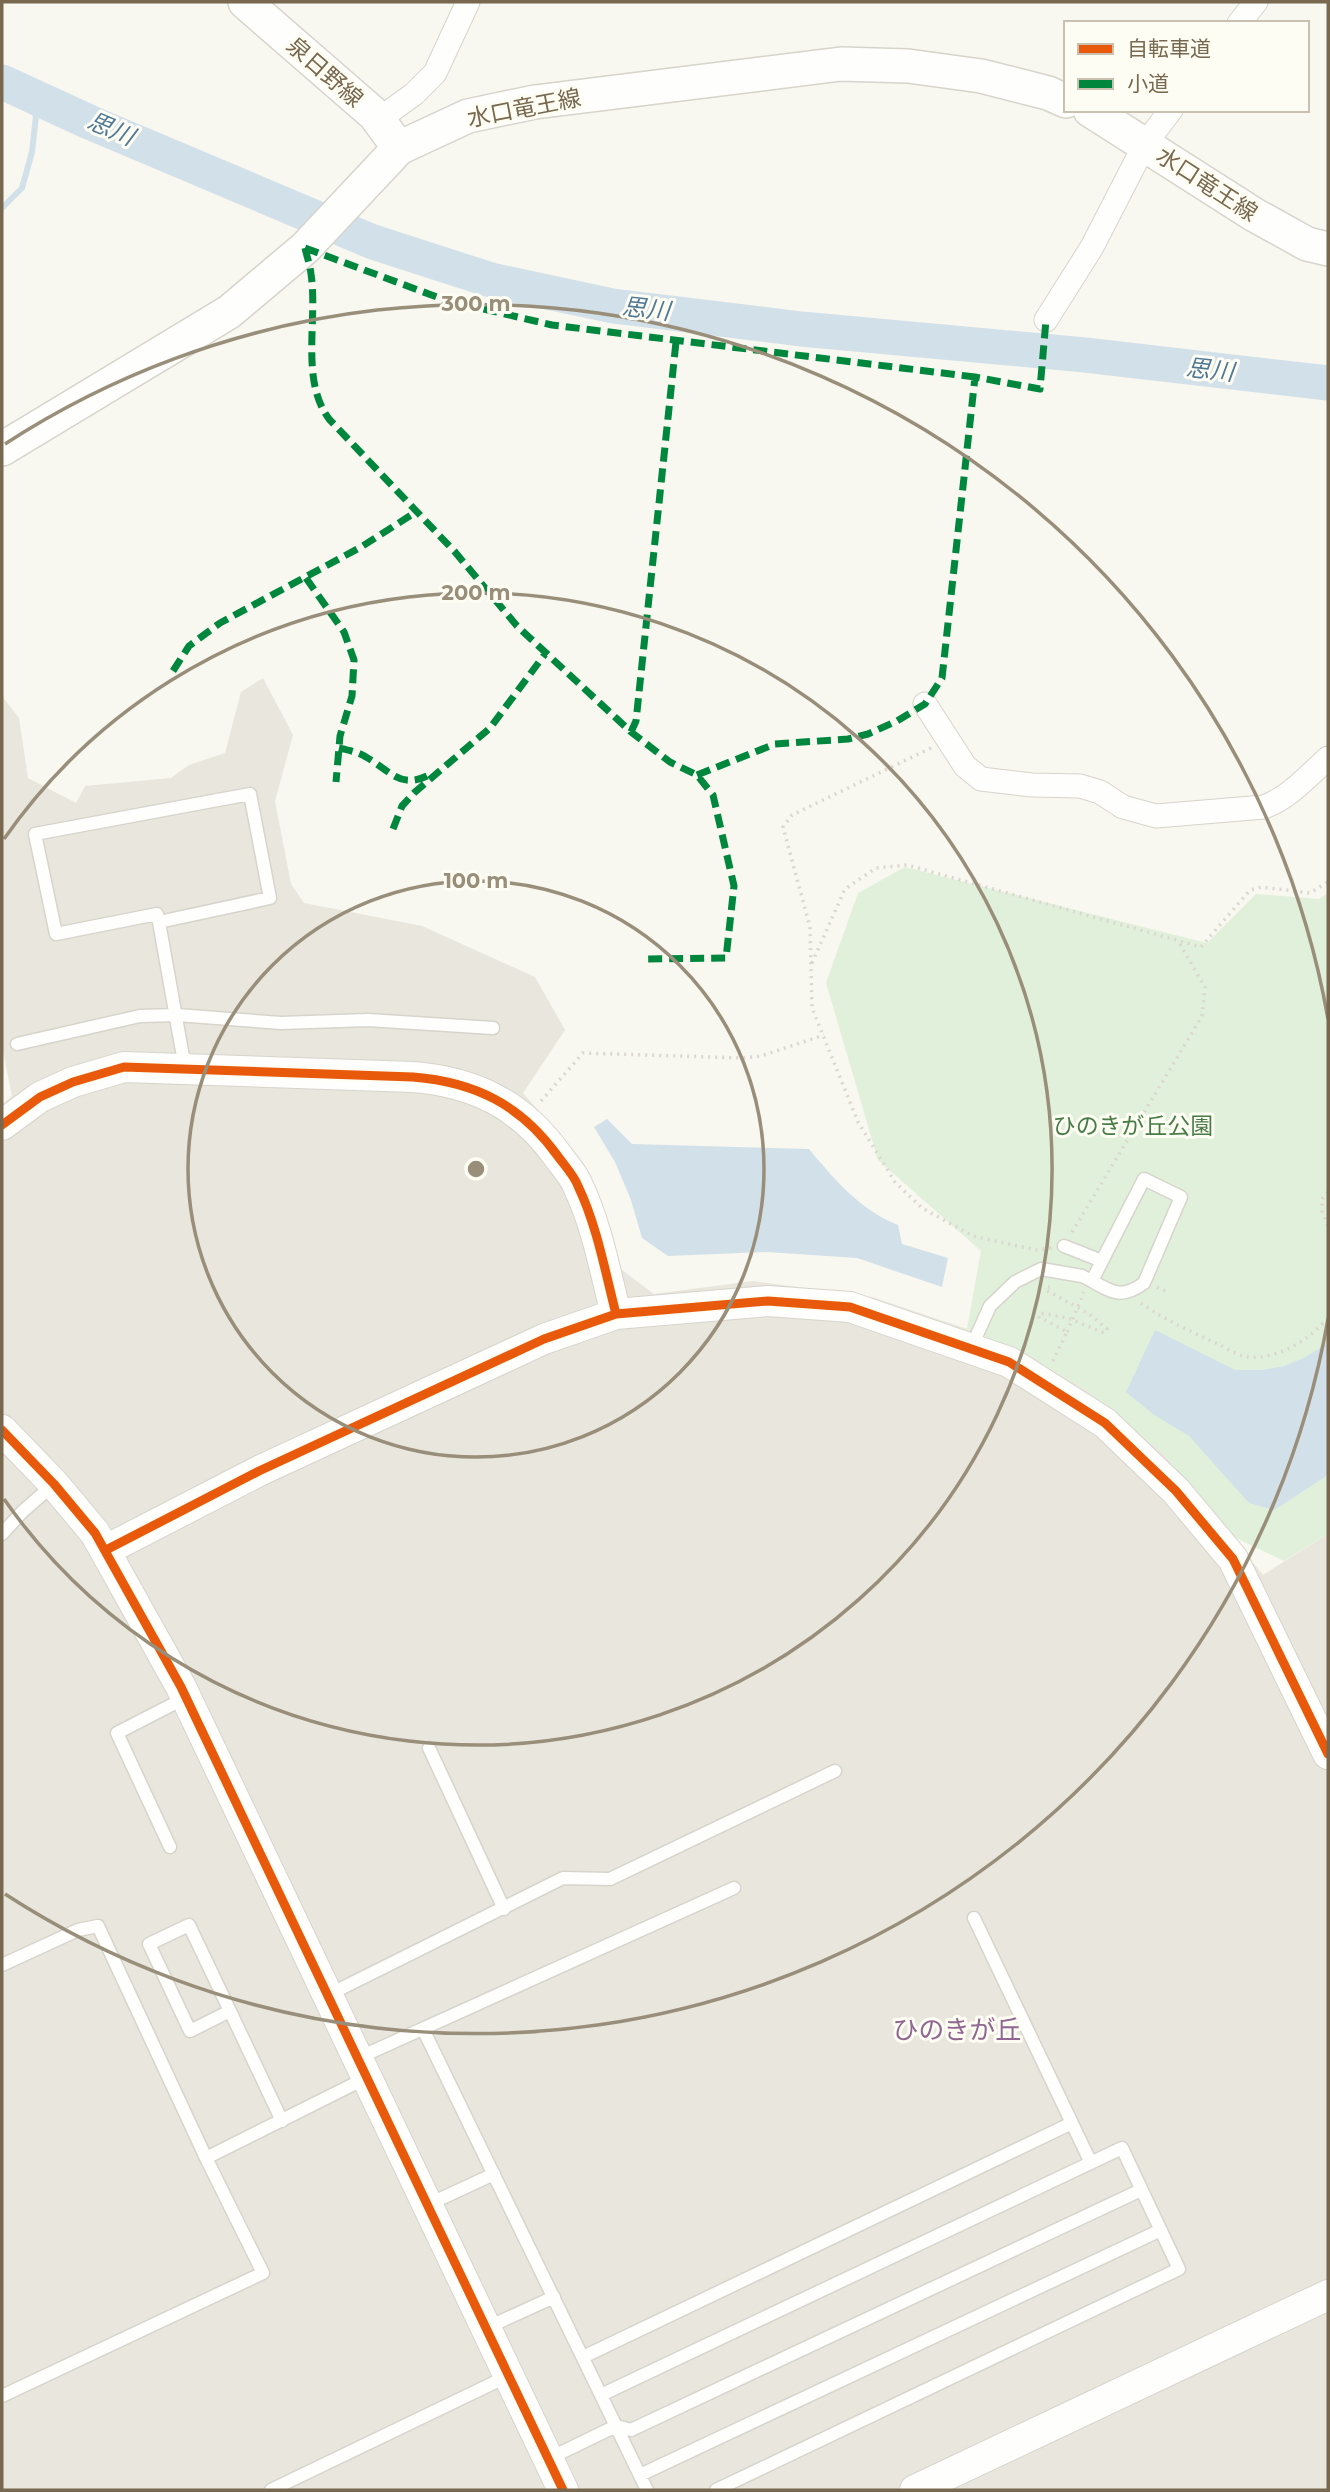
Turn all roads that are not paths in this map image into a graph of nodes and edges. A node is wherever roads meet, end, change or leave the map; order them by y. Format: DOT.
graph roads {
  1 [pos="245,2"];
  2 [pos="468,2"];
  3 [pos="1255,2"];
  4 [pos="1241,21"];
  5 [pos="1064,100"];
  6 [pos="1093,112"];
  7 [pos="1170,112"];
  8 [pos="378,120"];
  9 [pos="1146,144"];
  10 [pos="399,148"];
  11 [pos="1328,249"];
  12 [pos="1046,320"];
  13 [pos="2,449"];
  14 [pos="925,704"];
  15 [pos="1328,758"];
  16 [pos="159,922"];
  17 [pos="177,1015"];
  18 [pos="493,1028"];
  19 [pos="17,1044"];
  20 [pos="185,1069"];
  21 [pos="2,1125"];
  22 [pos="1064,1246"];
  23 [pos="1102,1261"];
  24 [pos="1092,1281"];
  25 [pos="616,1314"];
  26 [pos="970,1348"];
  27 [pos="2,1430"];
  28 [pos="54,1484"];
  29 [pos="2,1534"];
  30 [pos="106,1550"];
  31 [pos="186,1698"];
  32 [pos="1319,1713"];
  33 [pos="429,1748"];
  34 [pos="1328,1754"];
  35 [pos="835,1771"];
  36 [pos="170,1847"];
  37 [pos="734,1888"];
  38 [pos="504,1909"];
  39 [pos="974,1918"];
  40 [pos="2,1965"];
  41 [pos="327,1995"];
  42 [pos="230,2011"];
  43 [pos="423,2029"];
  44 [pos="362,2068"];
  45 [pos="282,2120"];
  46 [pos="1072,2123"];
  47 [pos="206,2158"];
  48 [pos="1091,2163"];
  49 [pos="494,2174"];
  50 [pos="1142,2190"];
  51 [pos="427,2205"];
  52 [pos="1160,2230"];
  53 [pos="1328,2295"];
  54 [pos="554,2297"];
  55 [pos="486,2328"];
  56 [pos="583,2357"];
  57 [pos="509,2376"];
  58 [pos="601,2395"];
  59 [pos="2,2396"];
  60 [pos="616,2426"];
  61 [pos="548,2459"];
  62 [pos="640,2475"];
  63 [pos="271,2490"];
  64 [pos="563,2490"];
  65 [pos="647,2490"];
  66 [pos="716,2490"];
  67 [pos="915,2490"];
  1 -- 8 [label="main road, 泉日野線"];
  2 -- 8 [label="street"];
  3 -- 4 [label="street"];
  5 -- 10 [label="main road, 水口竜王線"];
  6 -- 9 [label="main road, 水口竜王線"];
  7 -- 9 [label="street"];
  8 -- 10 [label="main road, 泉日野線"];
  9 -- 11 [label="main road, 水口竜王線"];
  9 -- 12 [label="street"];
  10 -- 13 [label="main road, 水口竜王線"];
  14 -- 15 [label="street"];
  16 -- 16 [label="lane"];
  16 -- 17 [label="lane"];
  17 -- 18 [label="lane"];
  17 -- 19 [label="lane"];
  17 -- 20 [label="lane"];
  20 -- 21 [label="street"];
  20 -- 25 [label="street"];
  22 -- 23 [label="lane"];
  23 -- 24 [label="lane"];
  23 -- 24 [label="lane"];
  24 -- 26 [label="lane"];
  25 -- 26 [label="street"];
  25 -- 30 [label="street"];
  26 -- 32 [label="street"];
  27 -- 28 [label="street"];
  28 -- 29 [label="lane"];
  28 -- 30 [label="street"];
  30 -- 31 [label="street"];
  31 -- 36 [label="lane"];
  31 -- 41 [label="street"];
  32 -- 34 [label="street"];
  33 -- 38 [label="lane"];
  35 -- 38 [label="lane"];
  37 -- 43 [label="lane"];
  38 -- 41 [label="lane"];
  39 -- 46 [label="lane"];
  40 -- 47 [label="lane"];
  41 -- 44 [label="street"];
  42 -- 42 [label="lane"];
  42 -- 45 [label="lane"];
  43 -- 44 [label="lane"];
  43 -- 49 [label="lane"];
  44 -- 45 [label="lane"];
  44 -- 51 [label="street"];
  45 -- 47 [label="lane"];
  46 -- 48 [label="lane"];
  46 -- 56 [label="lane"];
  47 -- 59 [label="lane"];
  48 -- 50 [label="lane"];
  48 -- 58 [label="lane"];
  49 -- 51 [label="lane"];
  49 -- 54 [label="lane"];
  50 -- 52 [label="lane"];
  50 -- 60 [label="lane"];
  51 -- 55 [label="street"];
  52 -- 62 [label="lane"];
  52 -- 66 [label="lane"];
  53 -- 67 [label="street"];
  54 -- 55 [label="lane"];
  54 -- 56 [label="lane"];
  55 -- 57 [label="street"];
  56 -- 58 [label="lane"];
  57 -- 61 [label="street"];
  57 -- 63 [label="lane"];
  58 -- 60 [label="lane"];
  60 -- 61 [label="lane"];
  60 -- 62 [label="lane"];
  61 -- 64 [label="street"];
  62 -- 65 [label="lane"];
}
